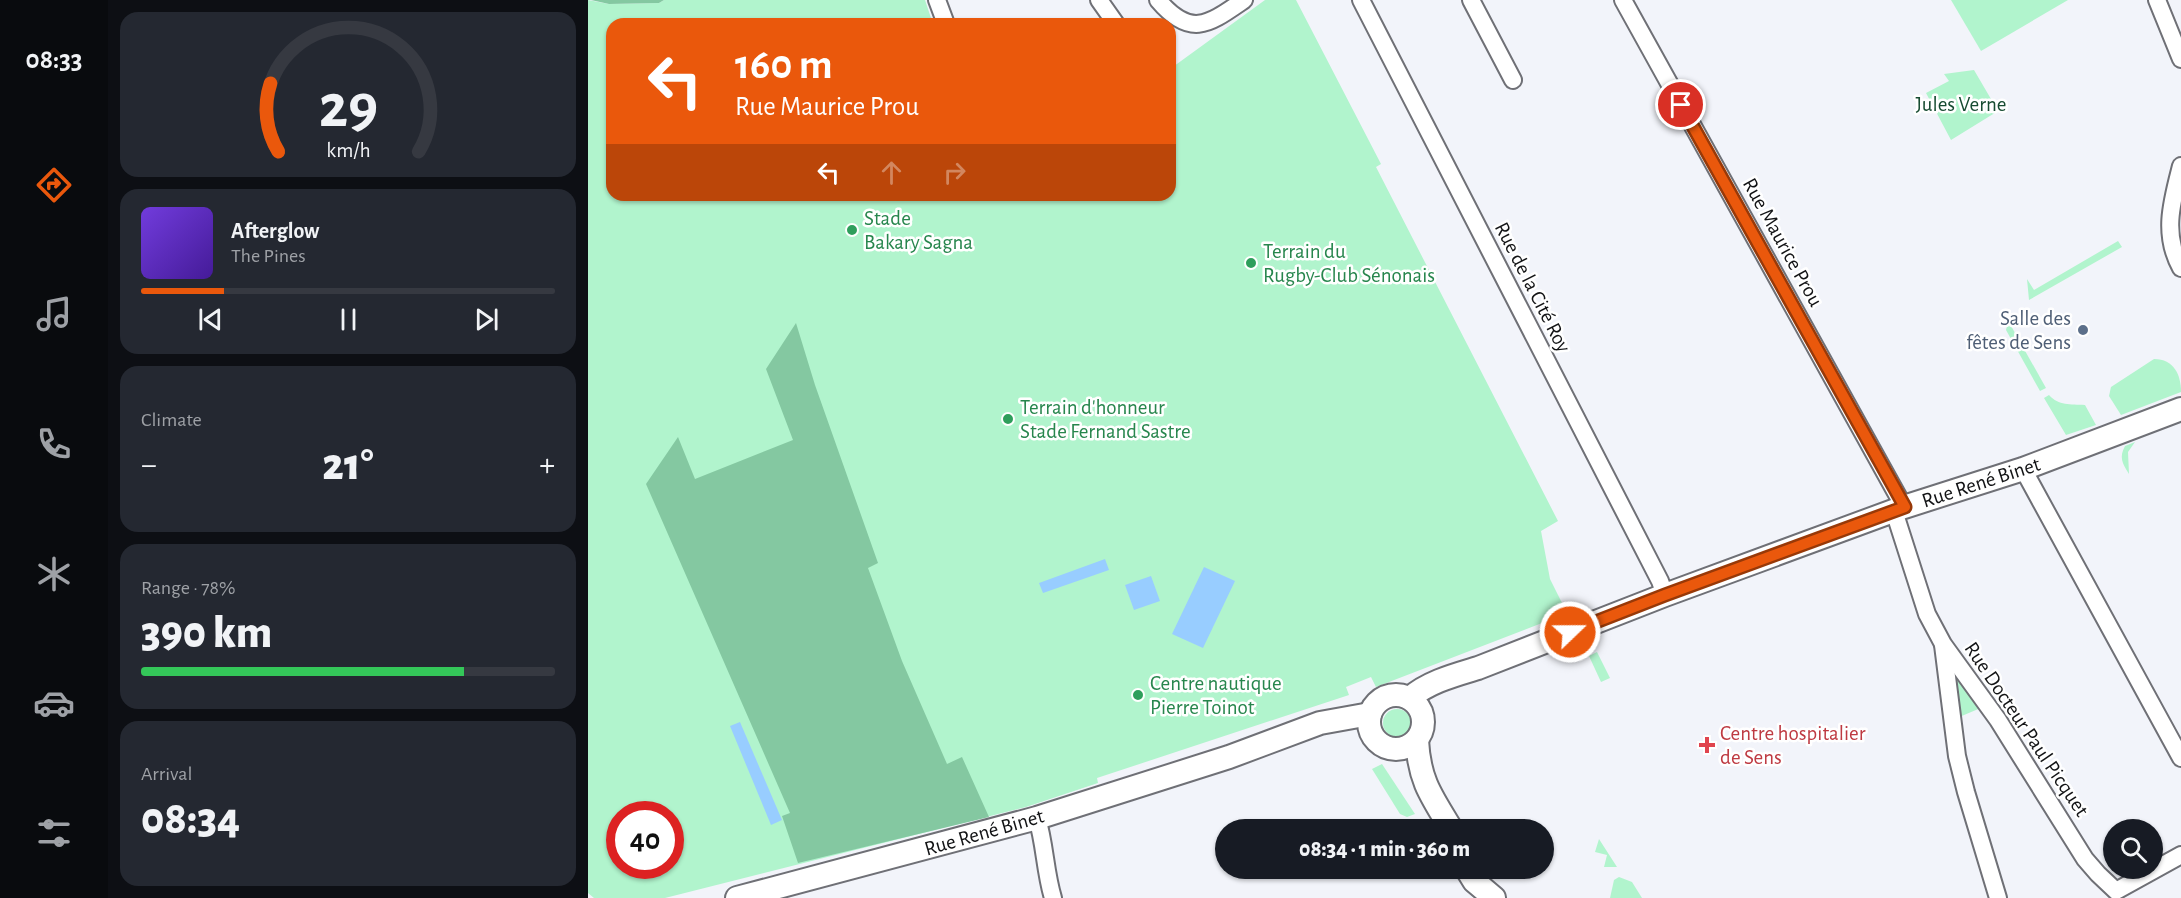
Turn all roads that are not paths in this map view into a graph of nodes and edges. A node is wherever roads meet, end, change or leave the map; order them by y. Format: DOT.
graph roads {
  1 [pos="937,0"];
  2 [pos="1158,0"];
  3 [pos="1244,0"];
  4 [pos="1360,0"];
  5 [pos="1471,0"];
  6 [pos="1623,0"];
  7 [pos="2157,0"];
  8 [pos="1106,2"];
  9 [pos="944,18"];
  10 [pos="1113,18"];
  11 [pos="1175,18"];
  12 [pos="1176,18"];
  13 [pos="2181,59"];
  14 [pos="1513,80"];
  15 [pos="2181,166"];
  16 [pos="2181,268"];
  17 [pos="2181,409"];
  18 [pos="2022,469"];
  19 [pos="1899,509"];
  20 [pos="1665,595"];
  21 [pos="1943,644"];
  22 [pos="1416,706"];
  23 [pos="1370,722"];
  24 [pos="1408,745"];
  25 [pos="2181,758"];
  26 [pos="1037,818"];
  27 [pos="1436,819"];
  28 [pos="1445,819"];
  29 [pos="2181,855"];
  30 [pos="1473,879"];
  31 [pos="1483,879"];
  32 [pos="2116,895"];
  33 [pos="737,898"];
  34 [pos="1053,898"];
  35 [pos="1494,898"];
  36 [pos="1998,898"];
  1 -- 9 [label="street"];
  2 -- 11 [label="street"];
  3 -- 12 [label="street"];
  4 -- 20 [label="street, Rue de la Cité Roy"];
  5 -- 14 [label="street"];
  6 -- 19 [label="street, Rue Maurice Prou"];
  7 -- 13 [label="street"];
  8 -- 10 [label="street"];
  15 -- 16 [label="street"];
  17 -- 18 [label="street, Rue René Binet"];
  18 -- 19 [label="street, Rue René Binet"];
  18 -- 25 [label="street"];
  19 -- 20 [label="street, Rue René Binet"];
  19 -- 21 [label="street, Rue Docteur Paul Picquet"];
  20 -- 22 [label="street, Rue René Binet"];
  21 -- 32 [label="street, Rue Docteur Paul Picquet"];
  21 -- 36 [label="street"];
  22 -- 23 [label="street"];
  22 -- 24 [label="street"];
  23 -- 24 [label="street"];
  23 -- 26 [label="street, Rue René Binet"];
  24 -- 27 [label="street"];
  24 -- 28 [label="street"];
  26 -- 33 [label="street, Rue René Binet"];
  26 -- 34 [label="street"];
  29 -- 32 [label="street, Rue Docteur Paul Picquet"];
  30 -- 35 [label="street"];
  31 -- 35 [label="street"];
}
